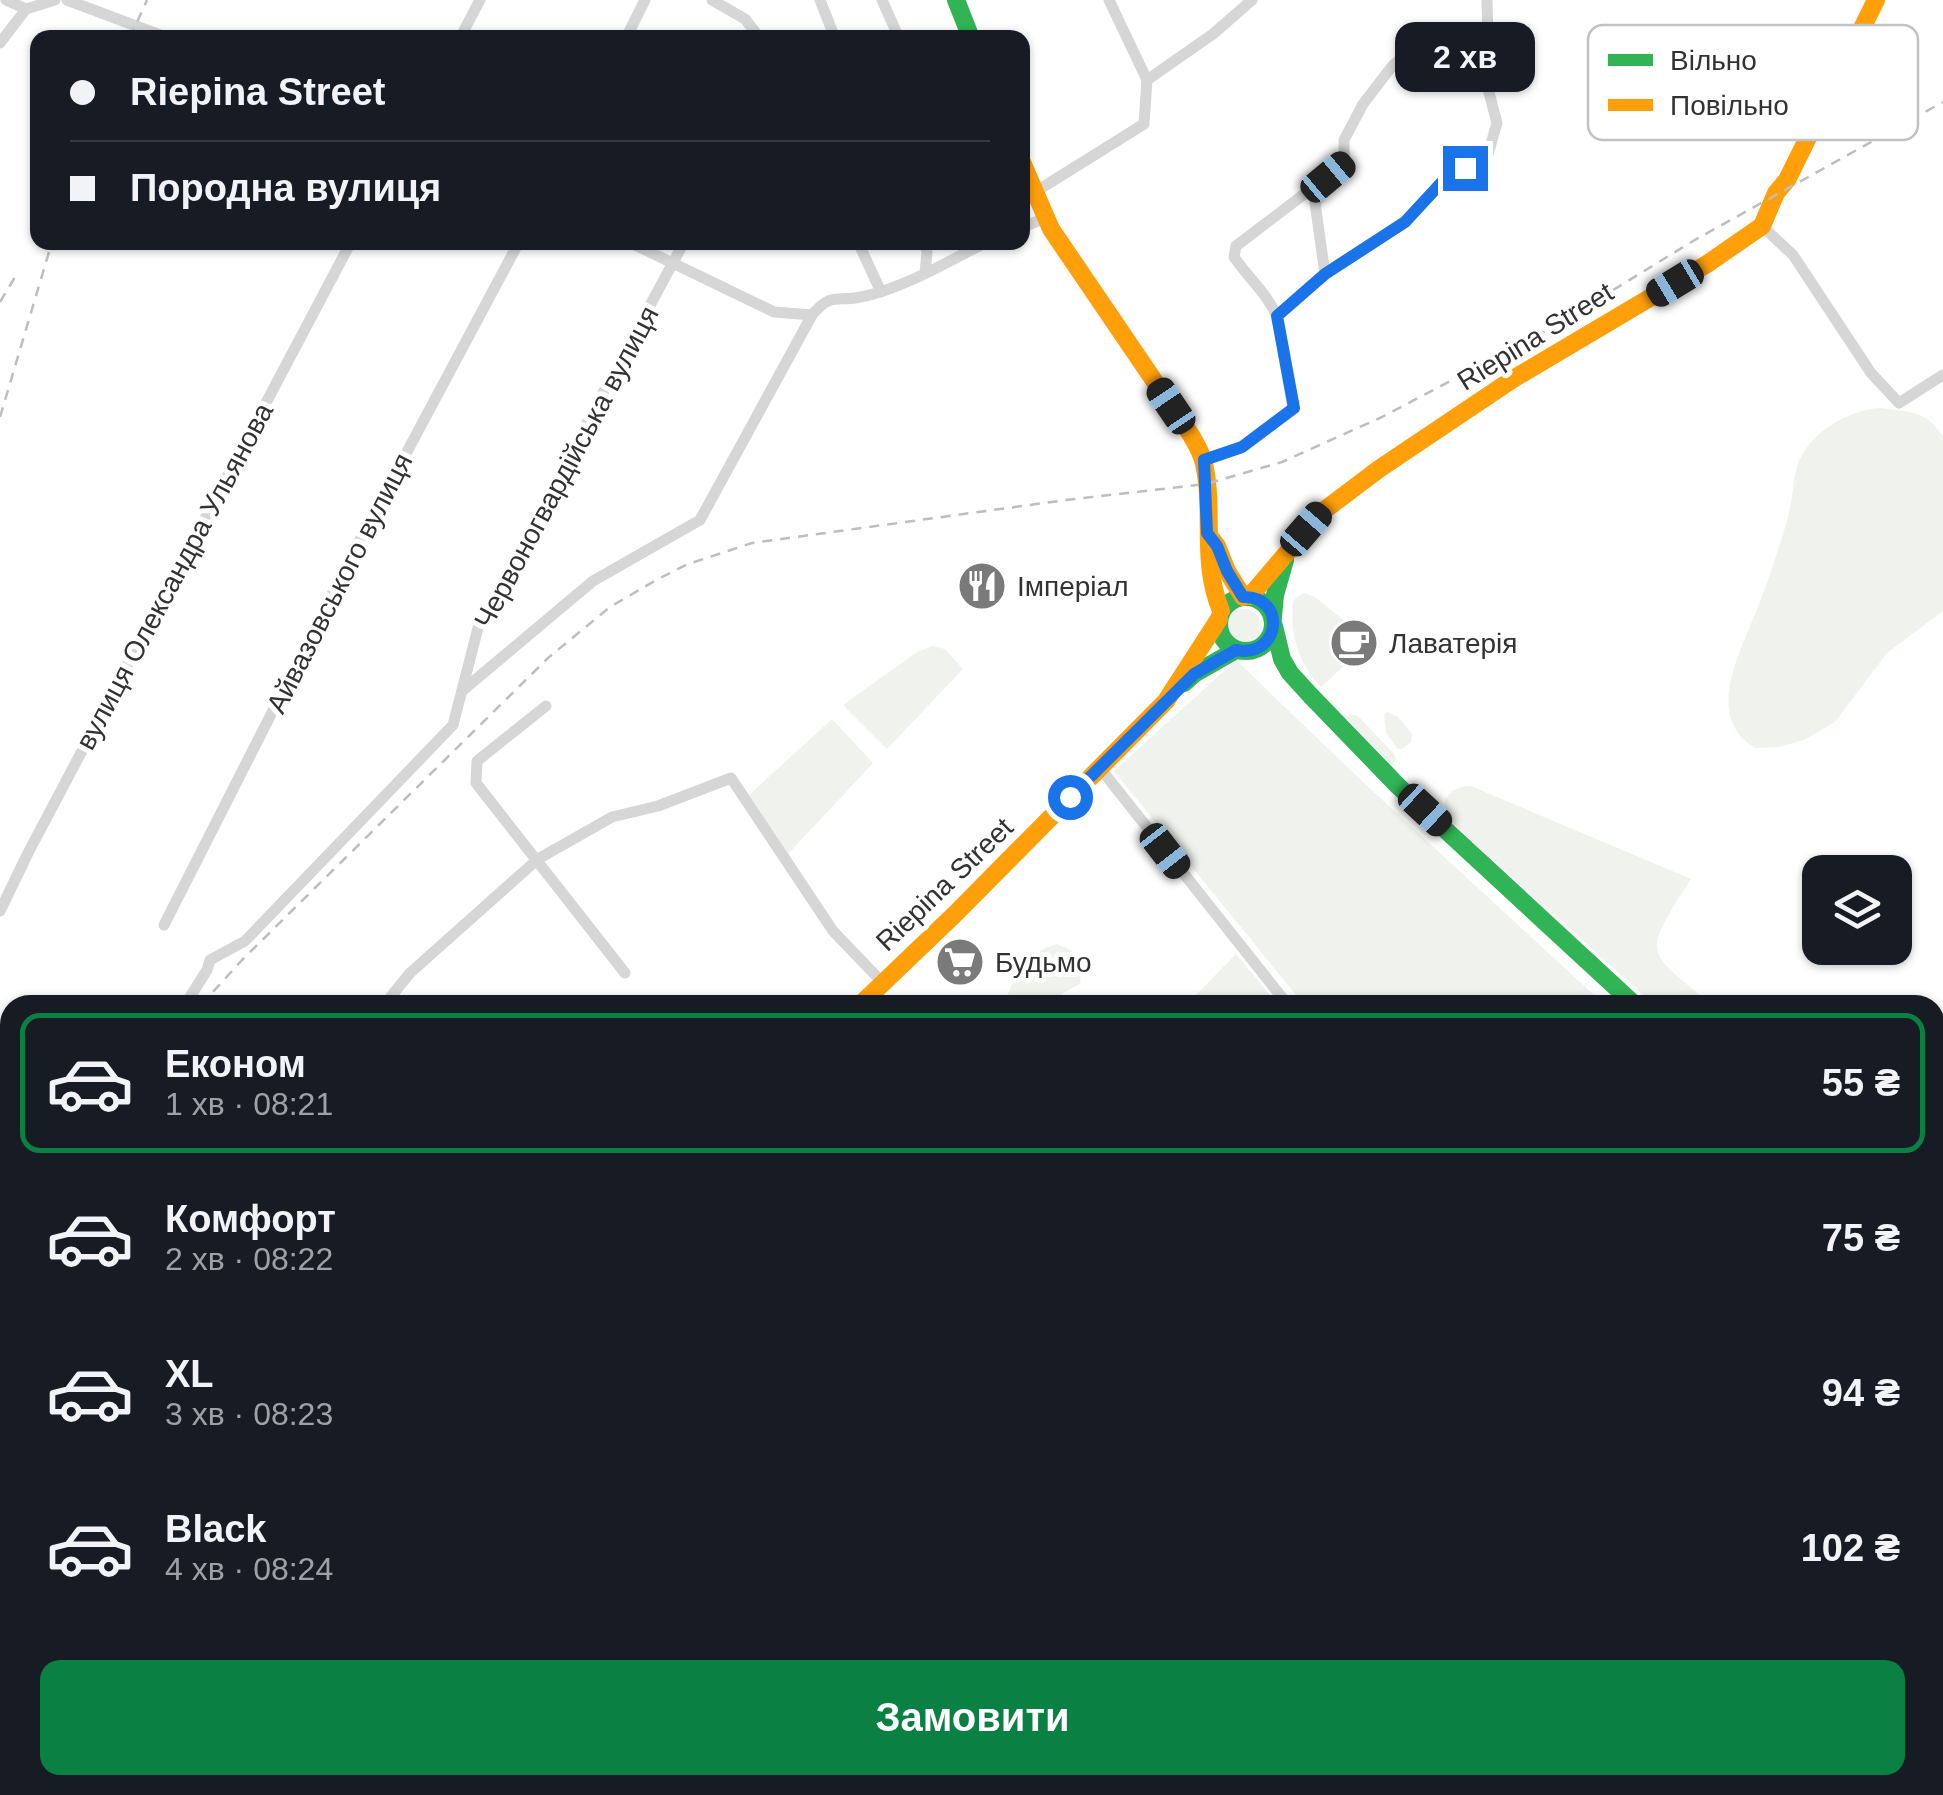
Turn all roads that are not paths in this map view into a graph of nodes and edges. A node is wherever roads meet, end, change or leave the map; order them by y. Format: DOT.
graph roads {
  1 [pos="6,0"];
  2 [pos="55,0"];
  3 [pos="67,0"];
  4 [pos="480,0"];
  5 [pos="645,0"];
  6 [pos="712,0"];
  7 [pos="820,0"];
  8 [pos="882,0"];
  9 [pos="956,0"];
  10 [pos="1109,0"];
  11 [pos="1252,0"];
  12 [pos="1488,0"];
  13 [pos="1876,0"];
  14 [pos="26,9"];
  15 [pos="1864,25"];
  16 [pos="146,30"];
  17 [pos="464,30"];
  18 [pos="630,30"];
  19 [pos="754,30"];
  20 [pos="832,30"];
  21 [pos="895,30"];
  22 [pos="968,30"];
  23 [pos="1433,34"];
  24 [pos="0,43"];
  25 [pos="1147,80"];
  26 [pos="1807,140"];
  27 [pos="1344,163"];
  28 [pos="1030,180"];
  29 [pos="1035,192"];
  30 [pos="1046,218"];
  31 [pos="1030,225"];
  32 [pos="1762,226"];
  33 [pos="347,250"];
  34 [pos="515,250"];
  35 [pos="644,250"];
  36 [pos="680,250"];
  37 [pos="862,250"];
  38 [pos="926,250"];
  39 [pos="971,250"];
  40 [pos="673,265"];
  41 [pos="925,273"];
  42 [pos="1325,274"];
  43 [pos="881,292"];
  44 [pos="812,316"];
  45 [pos="1277,316"];
  46 [pos="1943,375"];
  47 [pos="1204,460"];
  48 [pos="1207,533"];
  49 [pos="1292,546"];
  50 [pos="1246,596"];
  51 [pos="1220,615"];
  52 [pos="1273,622"];
  53 [pos="1241,651"];
  54 [pos="1290,673"];
  55 [pos="462,691"];
  56 [pos="1166,701"];
  57 [pos="546,706"];
  58 [pos="1100,768"];
  59 [pos="536,860"];
  60 [pos="0,911"];
  61 [pos="164,925"];
  62 [pos="625,973"];
  63 [pos="882,982"];
  64 [pos="191,995"];
  65 [pos="392,995"];
  66 [pos="870,995"];
  67 [pos="1280,995"];
  68 [pos="1624,995"];
  1 -- 14 [label="street"];
  2 -- 14 [label="street"];
  3 -- 16 [label="street"];
  4 -- 17 [label="street"];
  5 -- 18 [label="street"];
  6 -- 19 [label="street"];
  7 -- 20 [label="street"];
  8 -- 21 [label="street"];
  9 -- 22 [label="street"];
  10 -- 25 [label="street"];
  11 -- 25 [label="street"];
  12 -- 42 [label="street"];
  13 -- 15 [label="street, Riepina Street"];
  14 -- 24 [label="street"];
  23 -- 27 [label="street"];
  25 -- 29 [label="street"];
  26 -- 32 [label="street, Riepina Street"];
  27 -- 42 [label="street"];
  27 -- 45 [label="street"];
  28 -- 29 [label="street"];
  29 -- 30 [label="street"];
  30 -- 31 [label="street"];
  30 -- 47 [label="street"];
  32 -- 46 [label="street"];
  32 -- 49 [label="street, Riepina Street"];
  33 -- 60 [label="street, вулиця Олександра Ульянова"];
  34 -- 61 [label="street, Айвазовського вулиця"];
  35 -- 40 [label="street"];
  36 -- 40 [label="street, Червоногвардійська вулиця"];
  37 -- 43 [label="street"];
  38 -- 41 [label="street"];
  39 -- 41 [label="street"];
  40 -- 44 [label="street"];
  40 -- 55 [label="street, Червоногвардійська вулиця"];
  41 -- 43 [label="street"];
  42 -- 45 [label="street"];
  43 -- 44 [label="street"];
  44 -- 55 [label="street"];
  45 -- 47 [label="street"];
  47 -- 48 [label="street"];
  48 -- 50 [label="street"];
  48 -- 51 [label="street"];
  49 -- 50 [label="street, Riepina Street"];
  49 -- 52 [label="street"];
  50 -- 51 [label="street"];
  50 -- 52 [label="street"];
  51 -- 53 [label="street"];
  51 -- 56 [label="street, Riepina Street"];
  52 -- 53 [label="street"];
  52 -- 54 [label="street"];
  53 -- 54 [label="street"];
  53 -- 56 [label="street"];
  54 -- 68 [label="street"];
  55 -- 64 [label="street, Червоногвардійська вулиця"];
  56 -- 58 [label="street, Riepina Street"];
  57 -- 59 [label="street"];
  58 -- 63 [label="street, Riepina Street"];
  58 -- 67 [label="street"];
  59 -- 62 [label="street"];
  59 -- 63 [label="street"];
  59 -- 65 [label="street"];
  63 -- 66 [label="street, Riepina Street"];
}
